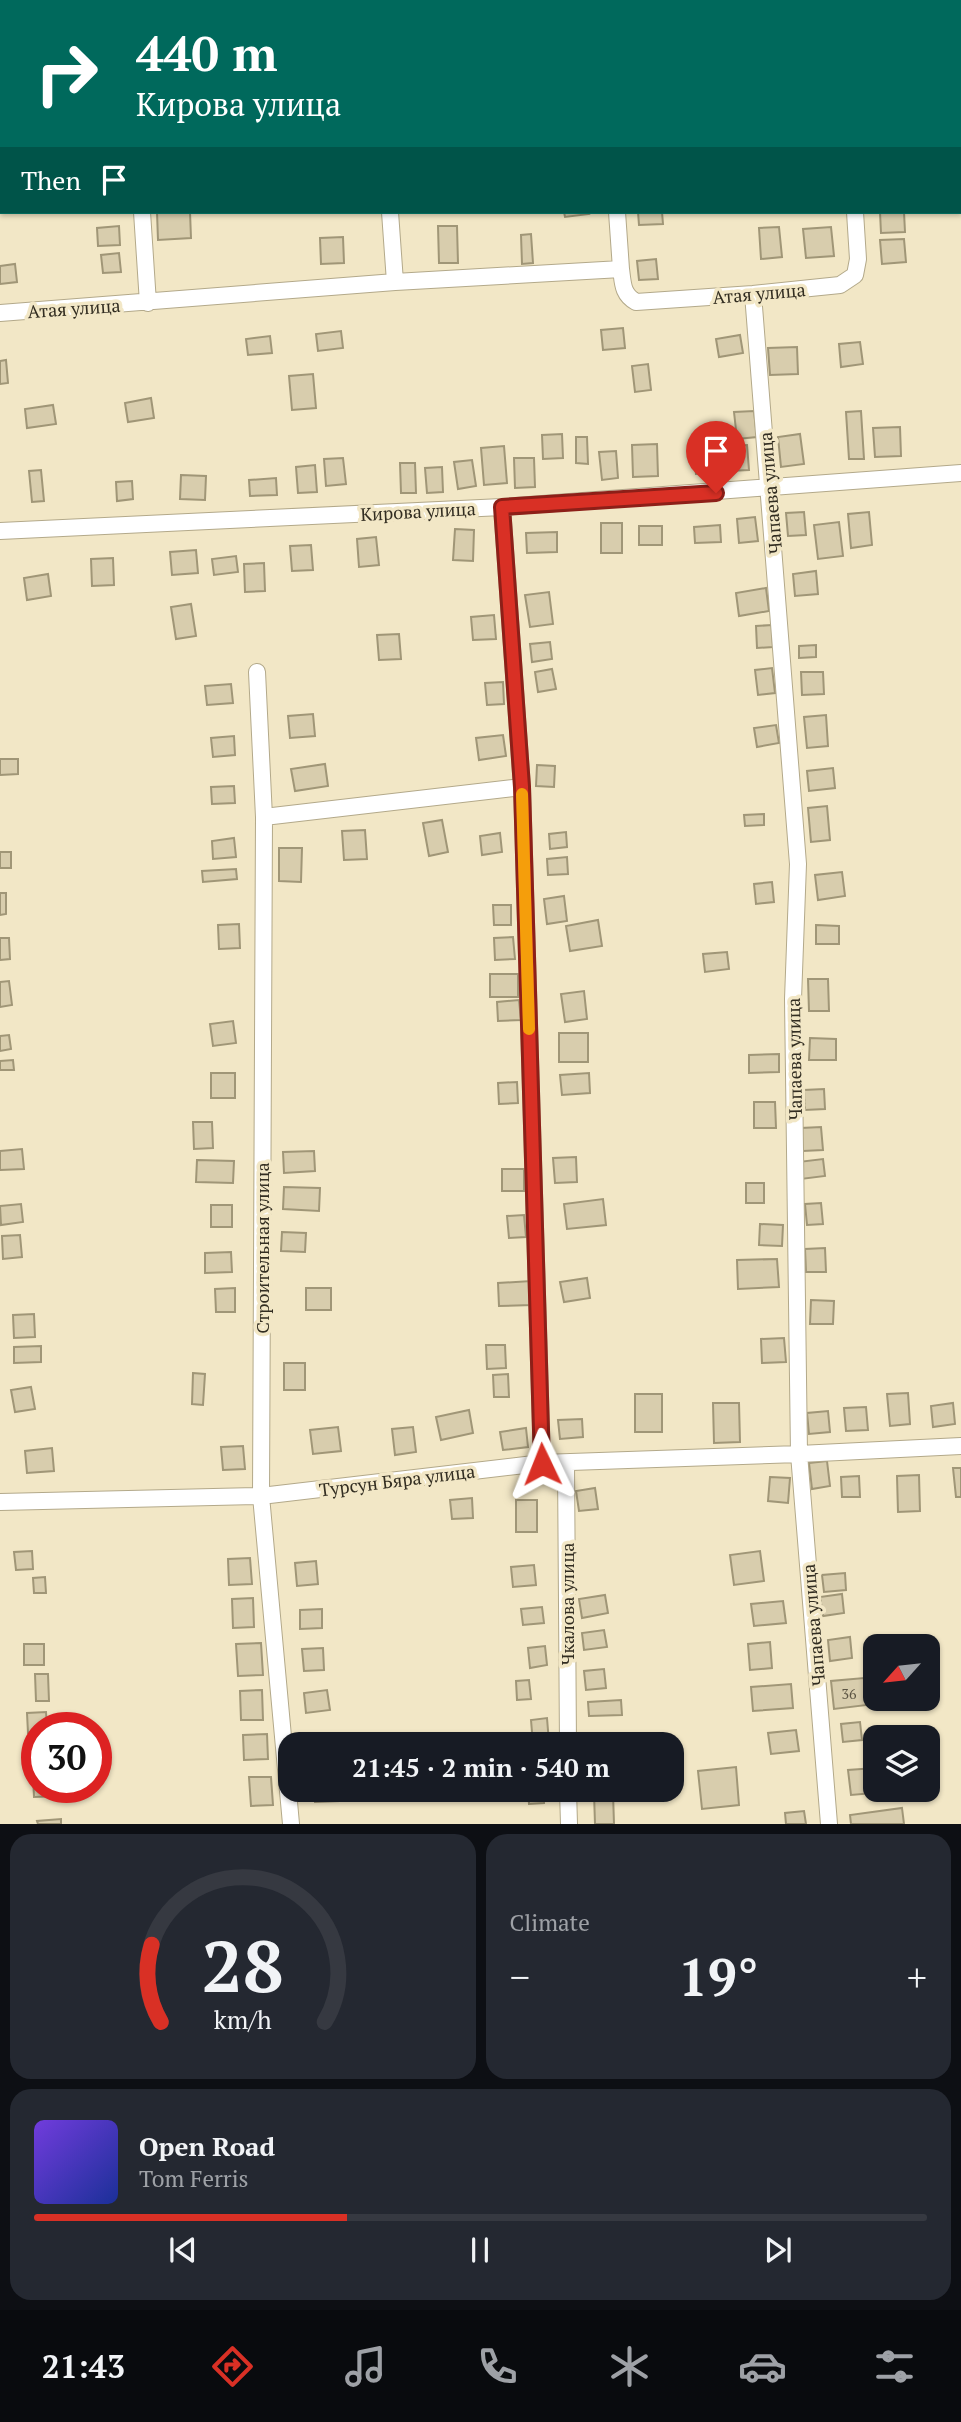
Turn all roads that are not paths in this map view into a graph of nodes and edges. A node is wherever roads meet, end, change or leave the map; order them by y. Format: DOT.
graph roads {
  1 [pos="142,214"];
  2 [pos="390,214"];
  3 [pos="617,214"];
  4 [pos="855,214"];
  5 [pos="621,269"];
  6 [pos="395,282"];
  7 [pos="753,294"];
  8 [pos="148,303"];
  9 [pos="0,313"];
  10 [pos="961,473"];
  11 [pos="770,489"];
  12 [pos="502,507"];
  13 [pos="0,531"];
  14 [pos="257,672"];
  15 [pos="522,787"];
  16 [pos="264,817"];
  17 [pos="961,1446"];
  18 [pos="799,1454"];
  19 [pos="542,1464"];
  20 [pos="566,1464"];
  21 [pos="261,1496"];
  22 [pos="0,1503"];
  23 [pos="568,1732"];
  24 [pos="569,1802"];
  25 [pos="291,1824"];
  26 [pos="569,1824"];
  27 [pos="829,1824"];
  1 -- 8 [label="street"];
  2 -- 6 [label="street"];
  3 -- 5 [label="street, Атая улица"];
  4 -- 7 [label="street, Атая улица"];
  5 -- 6 [label="street, Атая улица"];
  5 -- 7 [label="street, Атая улица"];
  6 -- 8 [label="street, Атая улица"];
  7 -- 11 [label="street, Чапаева улица"];
  8 -- 9 [label="street, Атая улица"];
  10 -- 11 [label="street, Кирова улица"];
  11 -- 12 [label="street, Кирова улица"];
  11 -- 18 [label="street, Чапаева улица"];
  12 -- 13 [label="street, Кирова улица"];
  12 -- 15 [label="street"];
  14 -- 16 [label="street, Строительная улица"];
  15 -- 16 [label="street"];
  15 -- 19 [label="street"];
  16 -- 21 [label="street, Строительная улица"];
  17 -- 18 [label="street, Турсун Бяра улица"];
  18 -- 20 [label="street, Турсун Бяра улица"];
  18 -- 27 [label="street, Чапаева улица"];
  19 -- 20 [label="street, Турсун Бяра улица"];
  19 -- 21 [label="street, Турсун Бяра улица"];
  20 -- 23 [label="street, Чкалова улица"];
  21 -- 22 [label="street, Турсун Бяра улица"];
  21 -- 25 [label="street, Строительная улица"];
  24 -- 26 [label="street"];
}
